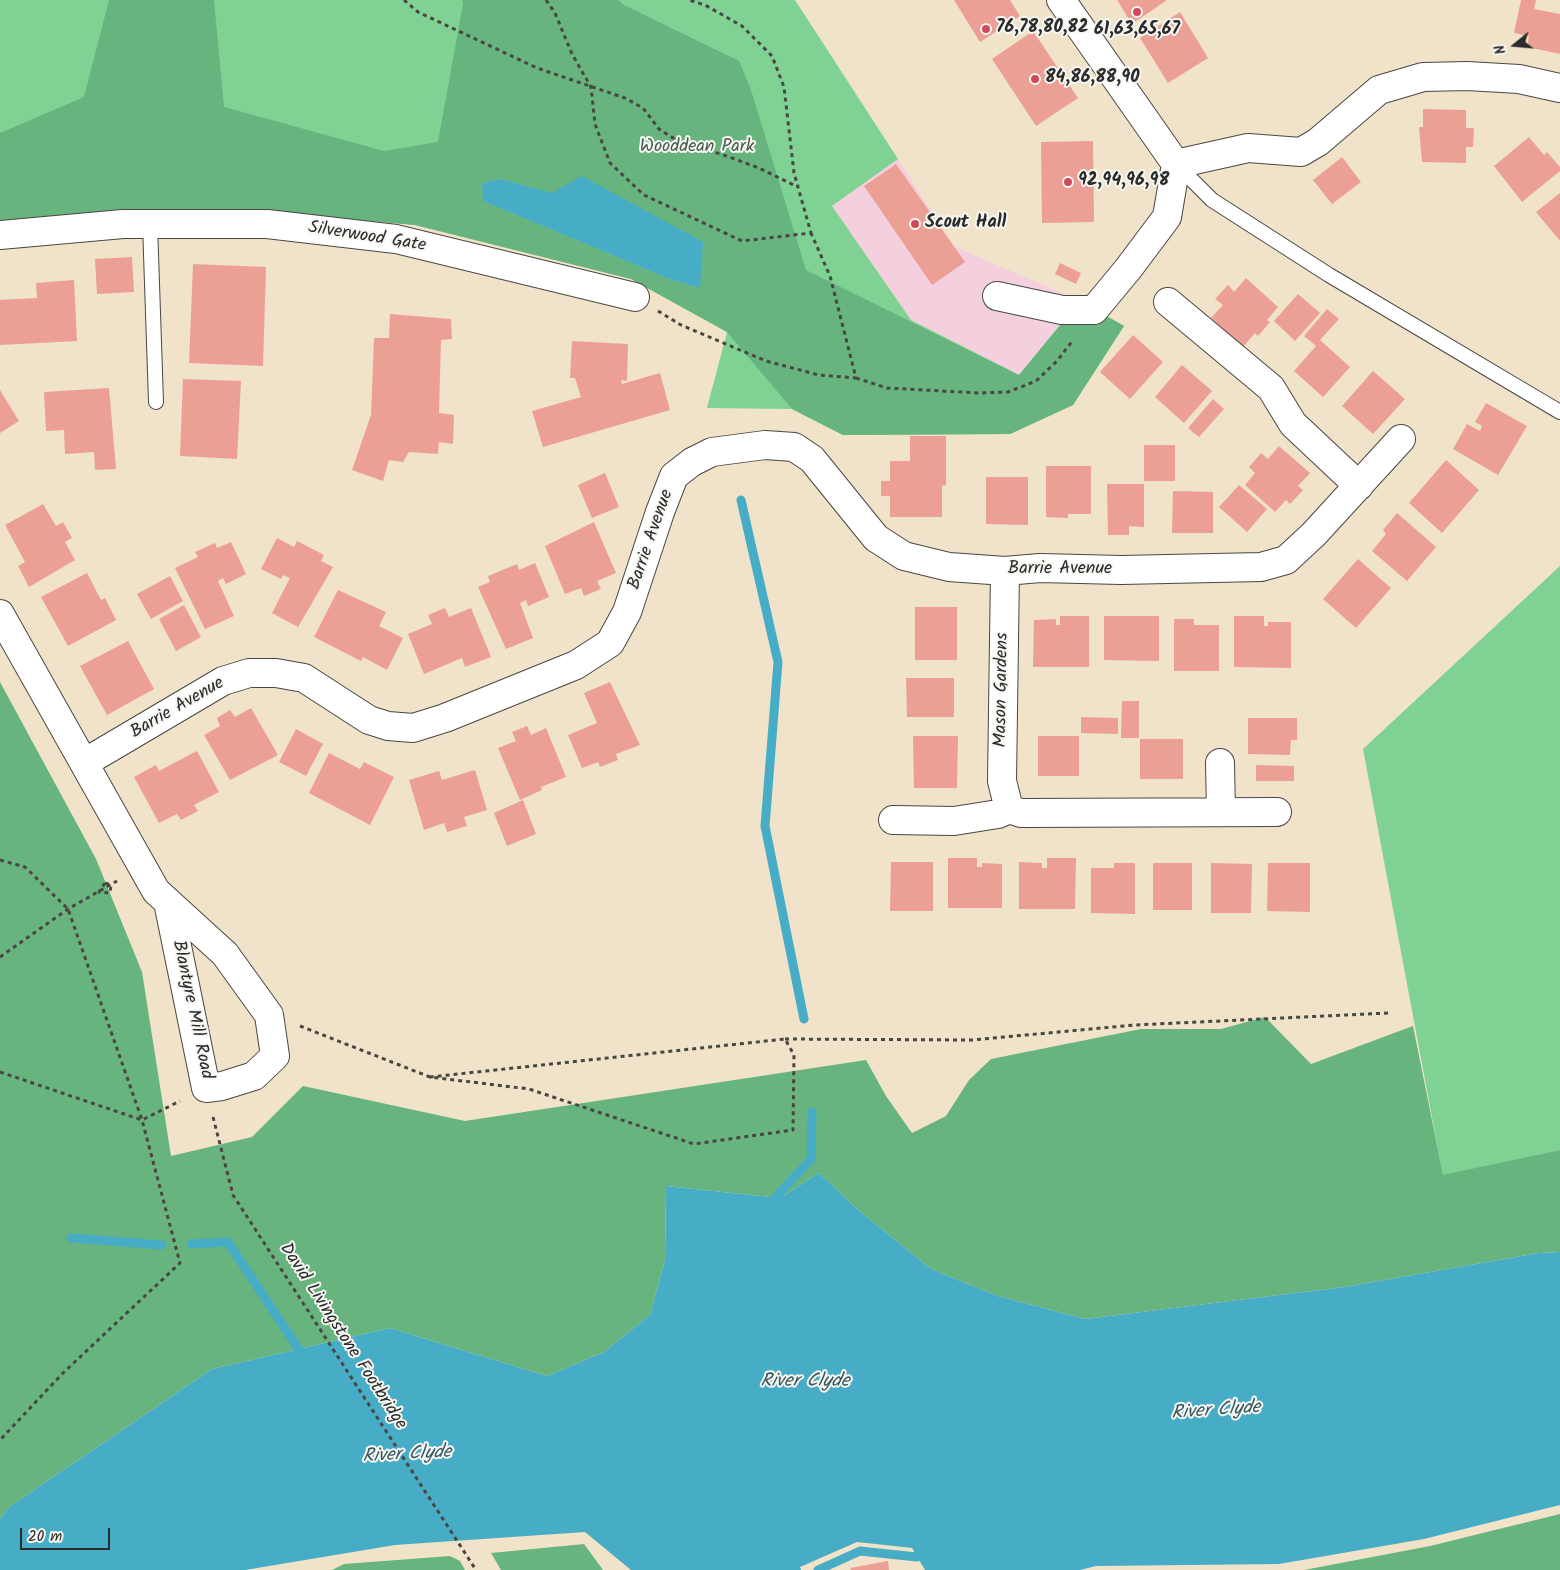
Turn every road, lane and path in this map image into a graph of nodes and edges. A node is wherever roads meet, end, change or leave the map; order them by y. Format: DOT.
graph roads {
  1 [pos="404,0"];
  2 [pos="546,0"];
  3 [pos="690,0"];
  4 [pos="1060,0"];
  5 [pos="590,87"];
  6 [pos="1560,88"];
  7 [pos="1176,164"];
  8 [pos="798,187"];
  9 [pos="150,224"];
  10 [pos="811,233"];
  11 [pos="0,235"];
  12 [pos="997,296"];
  13 [pos="635,297"];
  14 [pos="1168,302"];
  15 [pos="1094,310"];
  16 [pos="856,378"];
  17 [pos="156,402"];
  18 [pos="1560,412"];
  19 [pos="1401,438"];
  20 [pos="1360,486"];
  21 [pos="1005,571"];
  22 [pos="0,614"];
  23 [pos="84,763"];
  24 [pos="1220,763"];
  25 [pos="1009,809"];
  26 [pos="1221,812"];
  27 [pos="1277,812"];
  28 [pos="893,820"];
  29 [pos="0,860"];
  30 [pos="143,866"];
  31 [pos="111,884"];
  32 [pos="99,892"];
  33 [pos="168,902"];
  34 [pos="68,909"];
  35 [pos="0,957"];
  36 [pos="1388,1013"];
  37 [pos="269,1014"];
  38 [pos="785,1039"];
  39 [pos="0,1072"];
  40 [pos="430,1076"];
  41 [pos="206,1088"];
  42 [pos="142,1120"];
  43 [pos="0,1440"];
  44 [pos="476,1570"];
  1 -- 5 [label="path"];
  2 -- 5 [label="path"];
  3 -- 8 [label="path"];
  4 -- 7 [label="street"];
  5 -- 8 [label="path"];
  5 -- 10 [label="path"];
  6 -- 7 [label="street"];
  7 -- 15 [label="street"];
  7 -- 18 [label="lane"];
  8 -- 10 [label="path"];
  9 -- 11 [label="street, Silverwood Gate"];
  9 -- 13 [label="street, Silverwood Gate"];
  9 -- 17 [label="lane"];
  10 -- 16 [label="path"];
  12 -- 15 [label="street"];
  13 -- 16 [label="path"];
  14 -- 20 [label="street"];
  15 -- 16 [label="path"];
  19 -- 20 [label="street, Barrie Avenue"];
  20 -- 21 [label="street, Barrie Avenue"];
  21 -- 23 [label="street, Barrie Avenue"];
  21 -- 25 [label="street, Mason Gardens"];
  22 -- 23 [label="street, Blantyre Mill Road"];
  23 -- 30 [label="street, Blantyre Mill Road"];
  24 -- 26 [label="street"];
  25 -- 26 [label="street"];
  25 -- 28 [label="street"];
  26 -- 27 [label="street"];
  29 -- 34 [label="path"];
  30 -- 31 [label="path"];
  30 -- 33 [label="street, Blantyre Mill Road"];
  31 -- 32 [label="path"];
  31 -- 32 [label="path"];
  32 -- 34 [label="path"];
  33 -- 37 [label="street, Blantyre Mill Road"];
  33 -- 41 [label="street, Blantyre Mill Road"];
  34 -- 35 [label="path"];
  34 -- 42 [label="path"];
  36 -- 38 [label="path"];
  37 -- 40 [label="path"];
  37 -- 41 [label="street, Blantyre Mill Road"];
  38 -- 40 [label="path"];
  38 -- 40 [label="path"];
  39 -- 42 [label="path"];
  41 -- 42 [label="path"];
  41 -- 44 [label="path, David Livingstone Footbridge"];
  42 -- 43 [label="path"];
}
